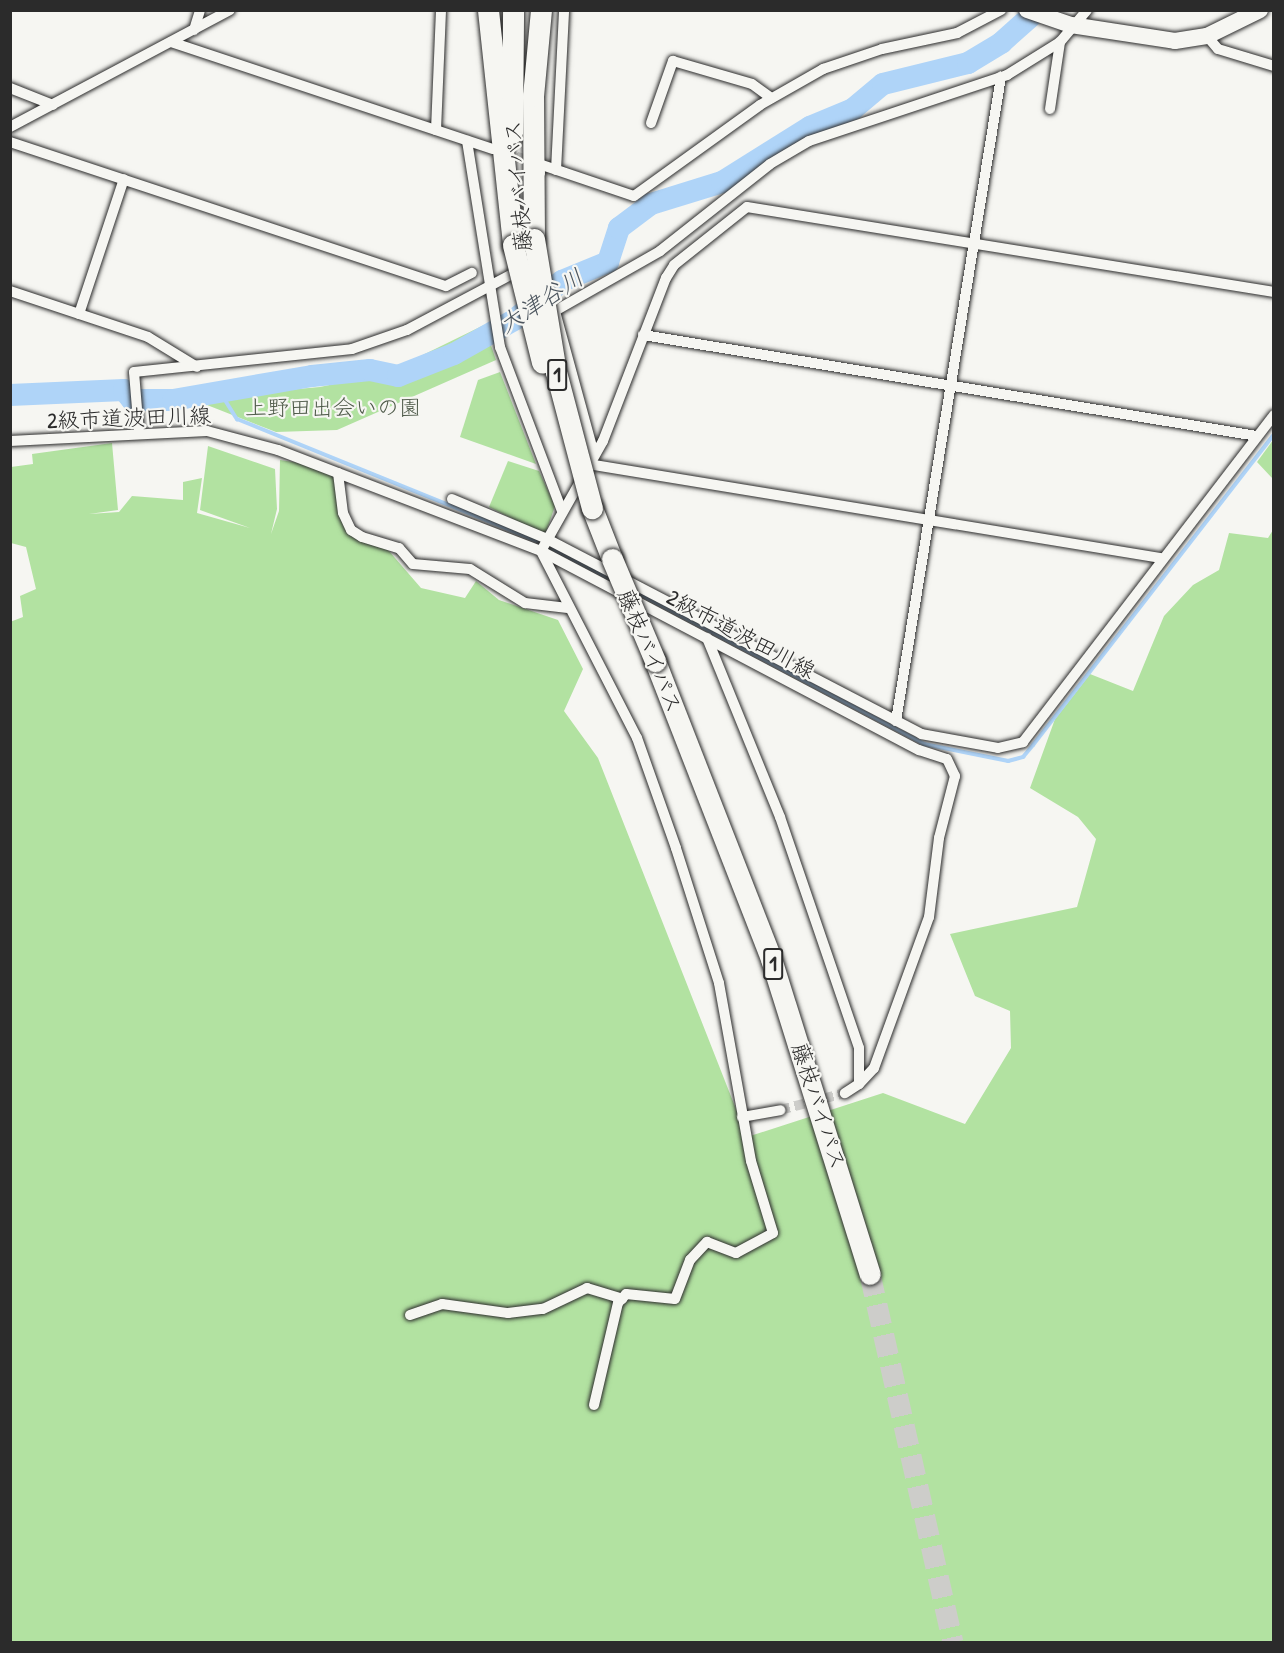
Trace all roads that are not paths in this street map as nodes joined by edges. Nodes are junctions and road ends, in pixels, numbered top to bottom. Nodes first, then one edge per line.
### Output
1 (200, 10) edge
2 (230, 10) edge
3 (441, 10) edge
4 (488, 10) edge
5 (513, 10) edge
6 (541, 10) edge
7 (564, 10) edge
8 (1001, 10) edge
9 (1027, 10) edge
10 (1087, 10) edge
11 (1260, 10) edge
12 (1073, 25) junction
13 (194, 30) junction
14 (1207, 36) junction
15 (171, 42) junction
16 (1060, 42) junction
17 (1274, 66) edge
18 (1001, 77) junction
19 (10, 88) edge
20 (771, 98) junction
21 (53, 105) junction
22 (1050, 109) dead end
23 (651, 123) dead end
24 (10, 127) edge
25 (436, 130) junction
26 (467, 141) junction
27 (10, 142) edge
28 (494, 150) tunnel mouth
29 (556, 170) junction
30 (124, 179) junction
31 (523, 243) junction
32 (975, 244) junction
33 (472, 273) dead end
34 (487, 289) junction
35 (10, 291) edge
36 (1274, 292) edge
37 (79, 314) junction
38 (643, 335) junction
39 (197, 366) junction
40 (951, 385) junction
41 (1274, 415) edge
42 (139, 433) junction
43 (1257, 436) junction
44 (10, 441) edge
45 (591, 459) junction
46 (338, 473) junction
47 (452, 499) dead end
48 (592, 508) junction
49 (562, 511) junction
50 (929, 520) junction
51 (547, 539) junction
52 (541, 551) junction
53 (1161, 558) junction
54 (568, 608) junction
55 (707, 638) junction
56 (896, 721) junction
57 (952, 742) junction
58 (947, 759) junction
59 (859, 1084) junction
60 (845, 1093) tunnel mouth
61 (780, 1110) tunnel mouth
62 (742, 1117) junction
63 (870, 1274) tunnel mouth
64 (622, 1299) junction
65 (410, 1315) dead end
66 (594, 1405) dead end

1 - 13 street
2 - 13 street
3 - 25 street
4 - 31 highway, 1
5 - 31 highway, 藤枝バイパス / 1
6 - 31 highway, 1
7 - 29 street
8 - 20 street
9 - 12 main road
10 - 12 street
11 - 14 main road
12 - 14 main road
12 - 16 street
13 - 15 street
14 - 17 street
15 - 21 street
15 - 25 street
16 - 18 street
16 - 22 street
18 - 32 street
18 - 45 street
19 - 21 street
20 - 23 street
20 - 29 street
21 - 24 street
25 - 26 street
26 - 28 street
26 - 34 street
27 - 30 street
29 - 34 street
30 - 33 street
30 - 37 street
31 - 48 highway, 1, bridge
31 - 48 highway, 藤枝バイパス / 1, bridge
32 - 36 street
32 - 38 street
32 - 40 street
34 - 39 street
34 - 49 street
35 - 37 street
37 - 39 street
38 - 40 street
38 - 45 street
39 - 42 street
40 - 43 street
40 - 50 street
41 - 43 street
42 - 44 street, 2級市道波田川線
42 - 46 street, 2級市道波田川線
43 - 53 street
45 - 49 street
45 - 50 street
46 - 52 street, 2級市道波田川線
46 - 54 street
47 - 51 street
48 - 63 highway, 藤枝バイパス / 1, bridge
49 - 51 street
50 - 53 street
50 - 56 street
51 - 52 street
51 - 56 street
52 - 54 street
52 - 55 street, 2級市道波田川線
53 - 57 street
54 - 62 street
55 - 58 street, 2級市道波田川線
55 - 59 street
56 - 57 street
57 - 58 street
58 - 59 street
59 - 60 street
61 - 62 street
62 - 64 street
64 - 65 street
64 - 66 street

